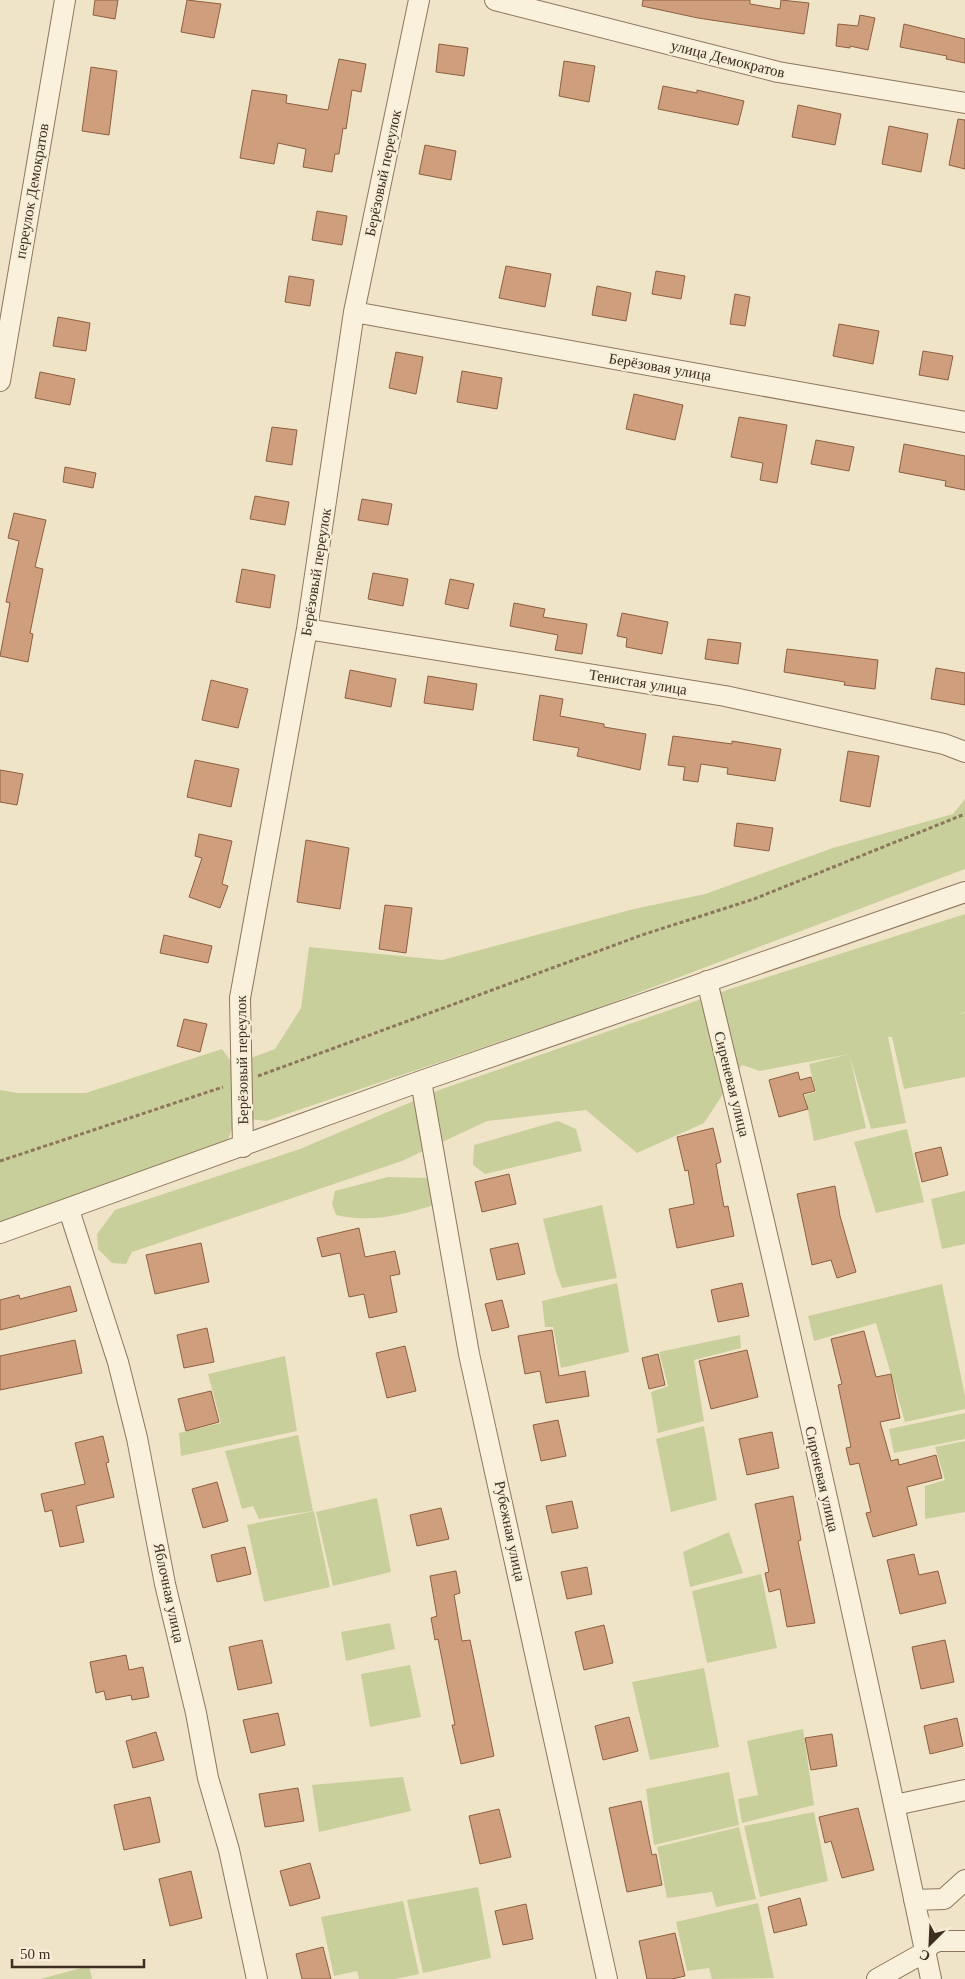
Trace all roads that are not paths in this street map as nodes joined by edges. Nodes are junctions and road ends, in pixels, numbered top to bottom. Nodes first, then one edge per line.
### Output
1 (65, 0) edge
2 (419, 0) edge
3 (495, 0) edge
4 (965, 103) edge
5 (354, 312) junction
6 (0, 381) edge
7 (965, 422) edge
8 (307, 629) junction
9 (965, 752) edge
10 (965, 892) edge
11 (707, 981) junction
12 (421, 1081) junction
13 (243, 1147) junction
14 (70, 1210) junction
15 (0, 1233) edge
16 (965, 1790) edge
17 (894, 1805) junction
18 (965, 1880) edge
19 (914, 1900) junction
20 (965, 1941) edge
21 (925, 1952) junction
22 (257, 1979) edge
23 (608, 1979) edge
24 (877, 1979) edge
25 (931, 1979) edge

1 - 6 street, переулок Демократов
2 - 5 street, Берёзовый переулок
3 - 4 street, улица Демократов
5 - 7 street, Берёзовая улица
5 - 8 street, Берёзовый переулок
8 - 9 street, Тенистая улица
8 - 13 street, Берёзовый переулок
10 - 11 street
11 - 12 street
11 - 17 street, Сиреневая улица
12 - 13 street
12 - 23 street, Рубежная улица
13 - 14 street
14 - 15 street
14 - 22 street, Яблочная улица
16 - 17 street
17 - 19 street, Сиреневая улица
18 - 19 street
19 - 21 street, Сиреневая улица
20 - 21 street
21 - 24 street
21 - 25 street, Сиреневая улица

